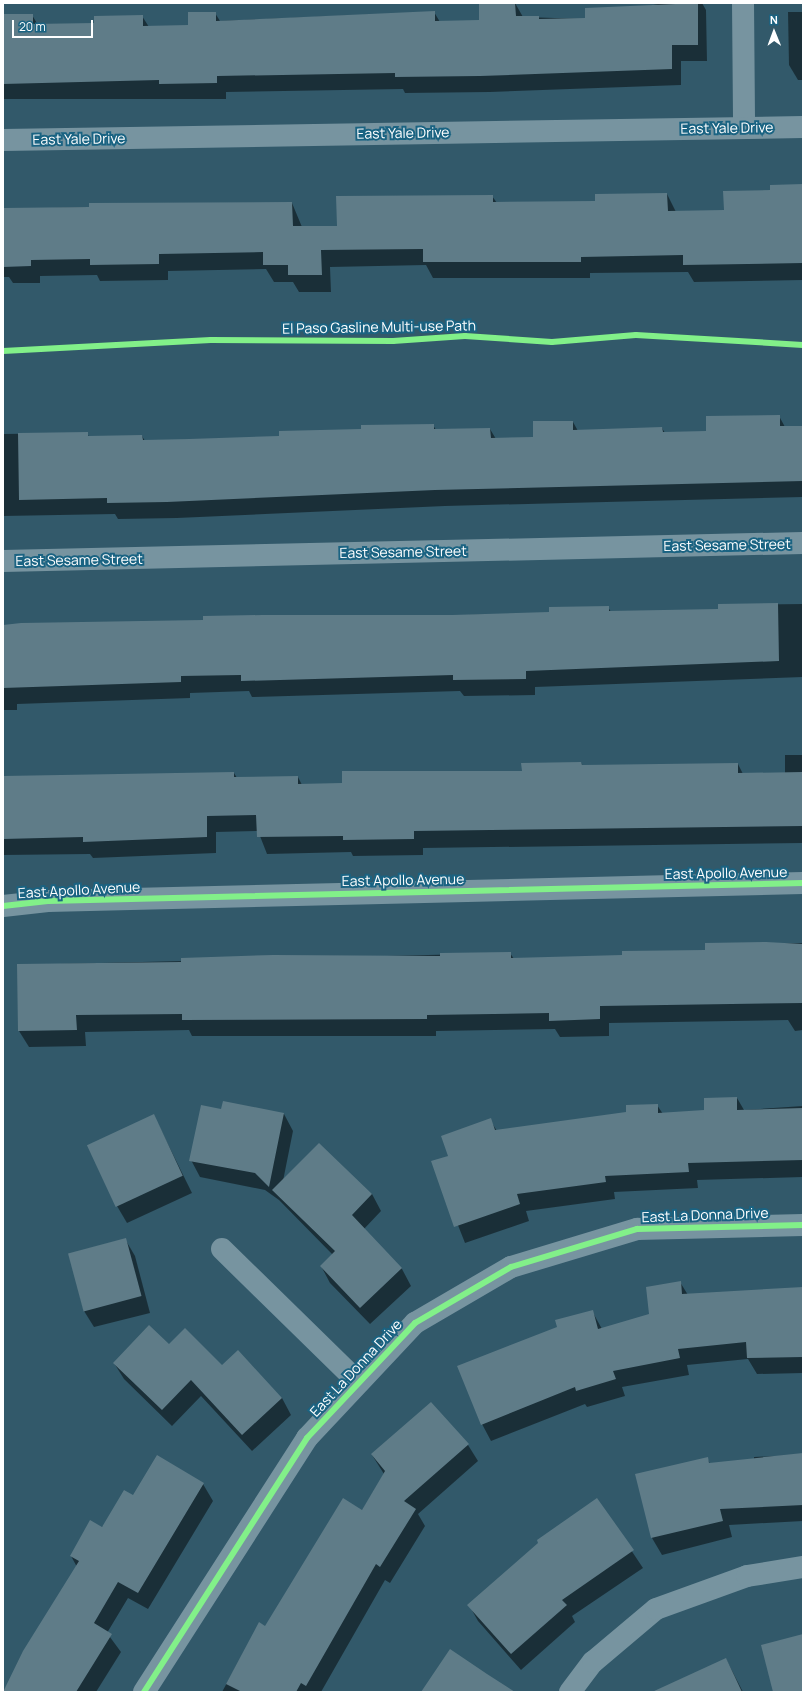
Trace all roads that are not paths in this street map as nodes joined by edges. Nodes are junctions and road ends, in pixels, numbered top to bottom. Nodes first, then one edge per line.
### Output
1 (743, 3) edge
2 (744, 127) junction
3 (803, 127) edge
4 (3, 140) edge
5 (803, 544) edge
6 (3, 562) edge
7 (803, 883) edge
8 (3, 906) edge
9 (803, 1225) edge
10 (222, 1249) dead end
11 (358, 1382) junction
12 (803, 1567) edge
13 (144, 1692) edge
14 (570, 1692) edge

1 - 2 street
2 - 3 street, East Yale Drive
2 - 4 street, East Yale Drive
5 - 6 street, East Sesame Street
7 - 8 street, East Apollo Avenue
9 - 11 street, East La Donna Drive
10 - 11 street, East La Donna Drive
11 - 13 street, East La Donna Drive
12 - 14 street

